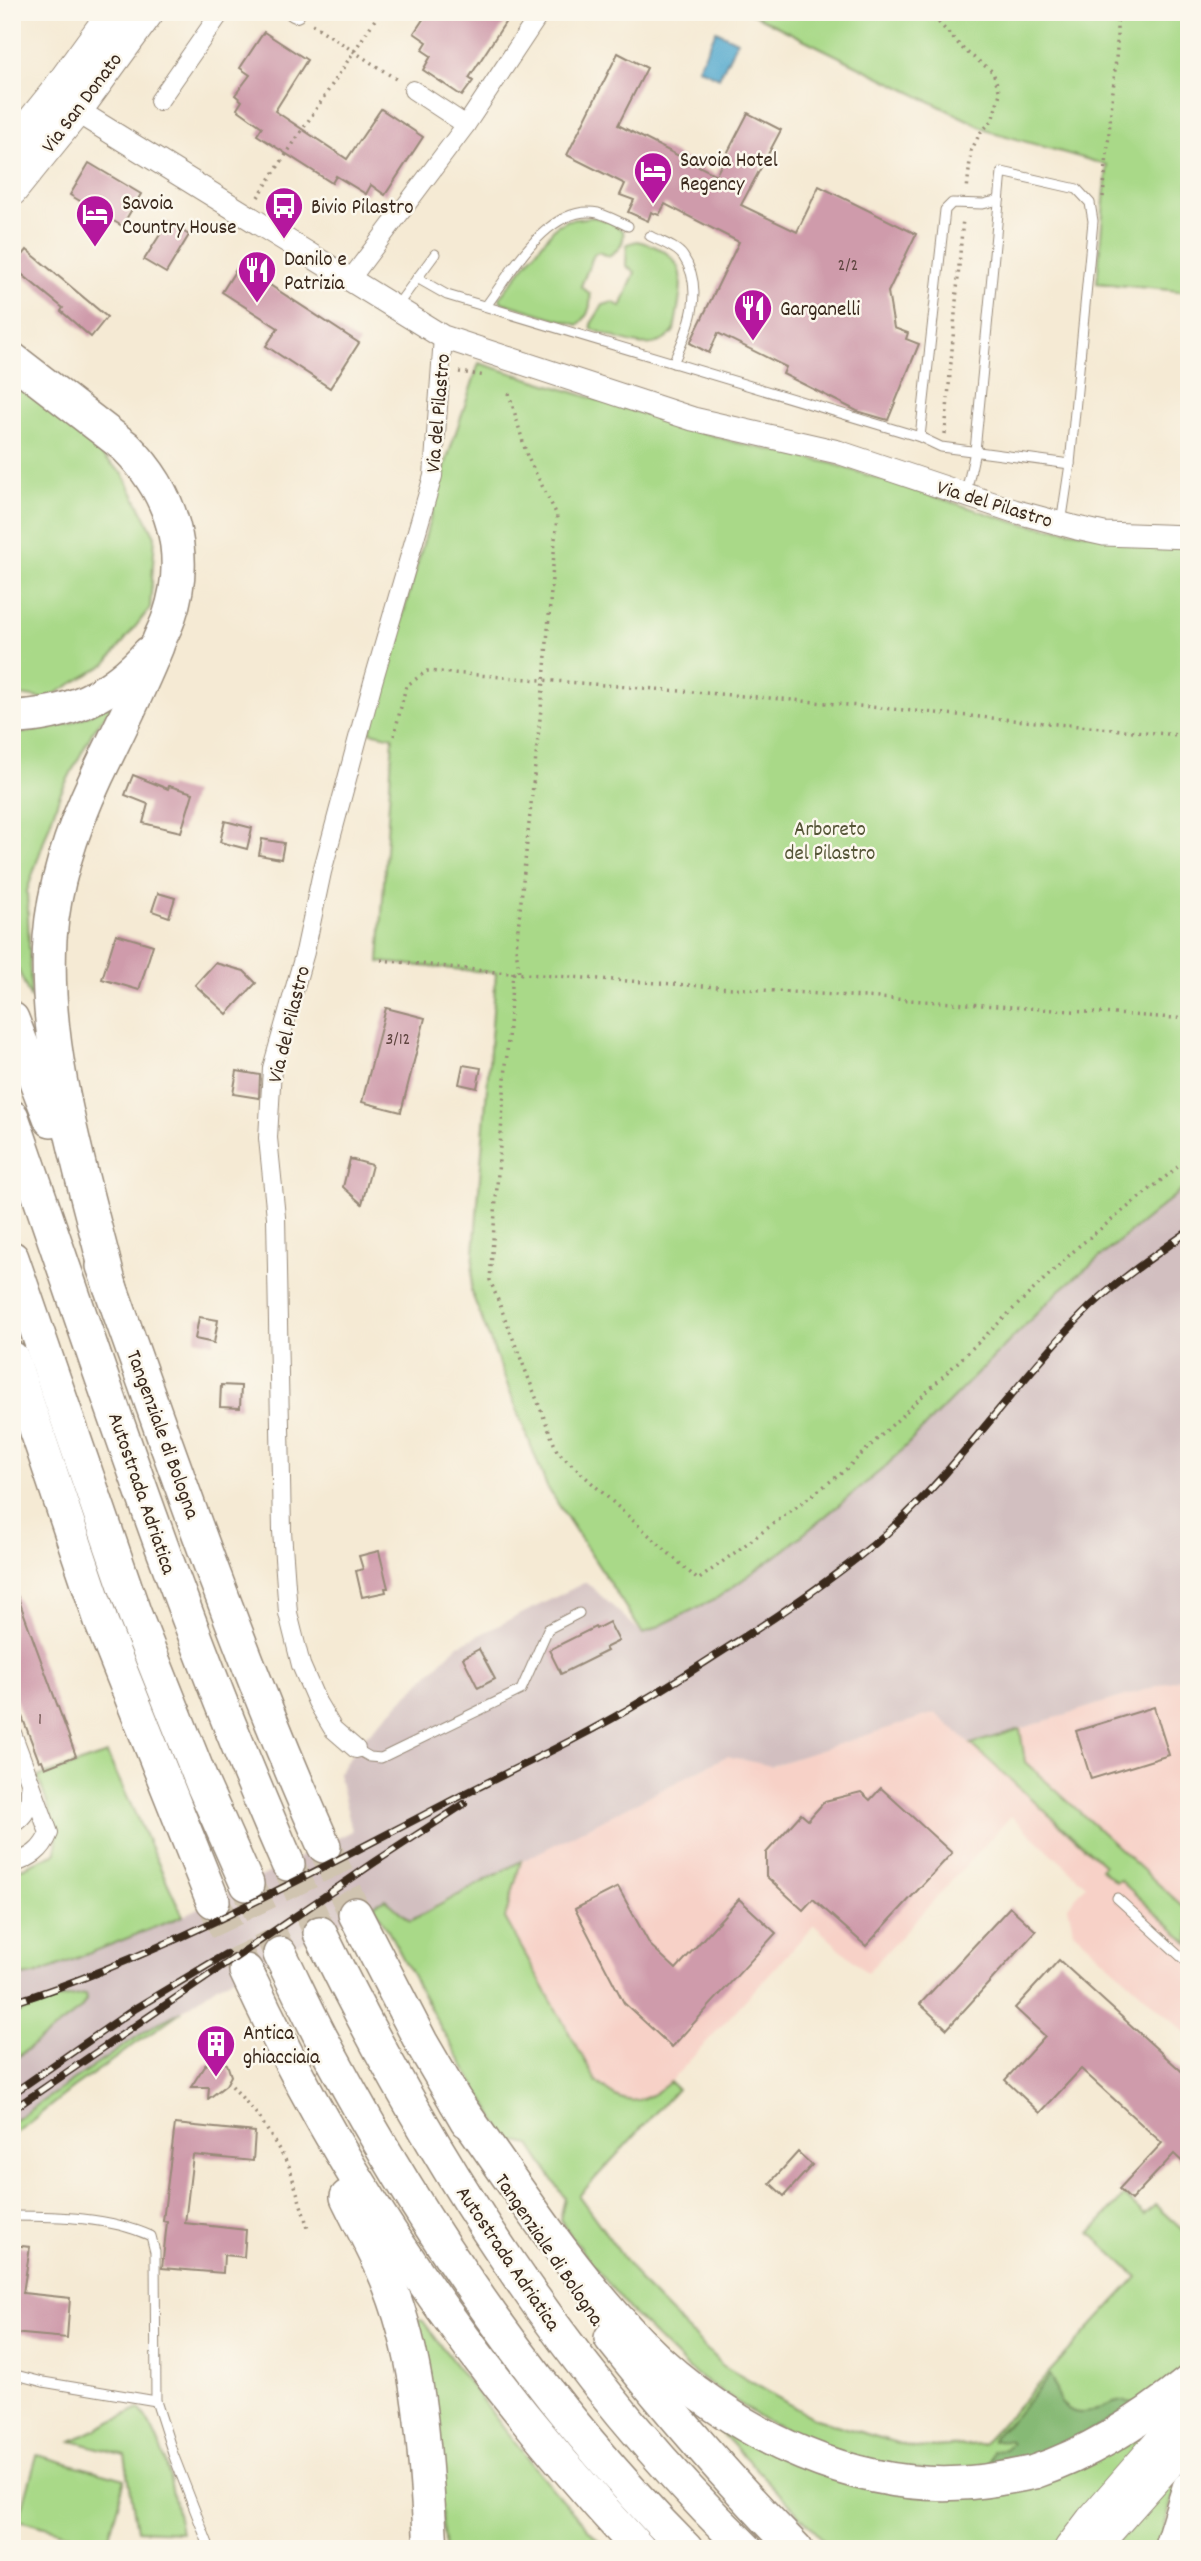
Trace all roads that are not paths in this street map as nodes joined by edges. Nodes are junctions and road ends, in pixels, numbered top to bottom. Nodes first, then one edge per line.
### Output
1 (113, 12) edge
2 (149, 12) edge
3 (221, 12) edge
4 (541, 12) edge
5 (413, 90) dead end
6 (159, 101) dead end
7 (65, 103) junction
8 (466, 125) junction
9 (12, 146) edge
10 (12, 191) edge
11 (999, 201) junction
12 (628, 226) dead end
13 (650, 236) dead end
14 (435, 254) dead end
15 (417, 278) junction
16 (349, 281) junction
17 (486, 306) junction
18 (394, 309) junction
19 (443, 337) junction
20 (12, 359) edge
21 (673, 363) junction
22 (920, 437) junction
23 (975, 451) junction
24 (1070, 464) junction
25 (965, 495) junction
26 (1061, 524) junction
27 (1189, 537) edge
28 (158, 643) junction
29 (12, 718) edge
30 (12, 1019) edge
31 (12, 1117) edge
32 (12, 1258) edge
33 (110, 1286) junction
34 (12, 1357) edge
35 (579, 1613) dead end
36 (12, 1733) edge
37 (356, 1749) joint
38 (30, 1782) junction
39 (12, 1824) edge
40 (324, 1846) tunnel mouth
41 (12, 1864) edge
42 (288, 1864) tunnel mouth
43 (247, 1884) tunnel mouth
44 (1117, 1898) dead end
45 (213, 1901) tunnel mouth
46 (355, 1914) tunnel mouth
47 (320, 1933) tunnel mouth
48 (280, 1954) tunnel mouth
49 (1189, 1964) edge
50 (456, 2102) junction
51 (12, 2216) edge
52 (12, 2374) edge
53 (1189, 2382) edge
54 (156, 2401) junction
55 (1189, 2408) edge
56 (1189, 2441) edge
57 (1189, 2488) edge
58 (210, 2549) edge
59 (431, 2549) edge
60 (639, 2549) edge
61 (686, 2549) edge
62 (746, 2549) edge
63 (796, 2549) edge
64 (1069, 2549) edge
65 (1093, 2549) edge
66 (1170, 2549) edge

1 - 7 main road, Via San Donato
2 - 7 main road, Via San Donato
3 - 6 street
4 - 8 street
5 - 8 street
7 - 9 main road, Via San Donato
7 - 10 main road, Via San Donato
7 - 16 street, Via del Pilastro
8 - 16 street
11 - 22 lane
11 - 23 lane
11 - 24 lane
12 - 17 lane
13 - 21 lane
14 - 15 lane
15 - 17 lane
15 - 18 lane
16 - 18 street, Via del Pilastro
17 - 21 lane
18 - 19 street, Via del Pilastro
19 - 25 street, Via del Pilastro
19 - 37 street, Via del Pilastro
20 - 28 highway
21 - 22 lane
22 - 23 lane
23 - 24 lane
23 - 25 lane
24 - 26 lane
25 - 26 street, Via del Pilastro
26 - 27 street, Via del Pilastro
28 - 29 highway
28 - 33 highway
30 - 33 highway, Tangenziale di Bologna
31 - 42 highway, Autostrada Adriatica
32 - 43 highway
33 - 40 highway, Tangenziale di Bologna
34 - 45 highway
35 - 37 lane
36 - 38 street
38 - 39 street
38 - 41 street
44 - 49 lane
46 - 50 highway, Tangenziale di Bologna
47 - 62 highway, Autostrada Adriatica
48 - 61 highway, Autostrada Adriatica
50 - 53 highway
50 - 63 highway, Tangenziale di Bologna
51 - 54 lane
52 - 54 lane
54 - 58 lane
55 - 64 main road
56 - 65 main road
57 - 66 highway
59 - 60 highway

